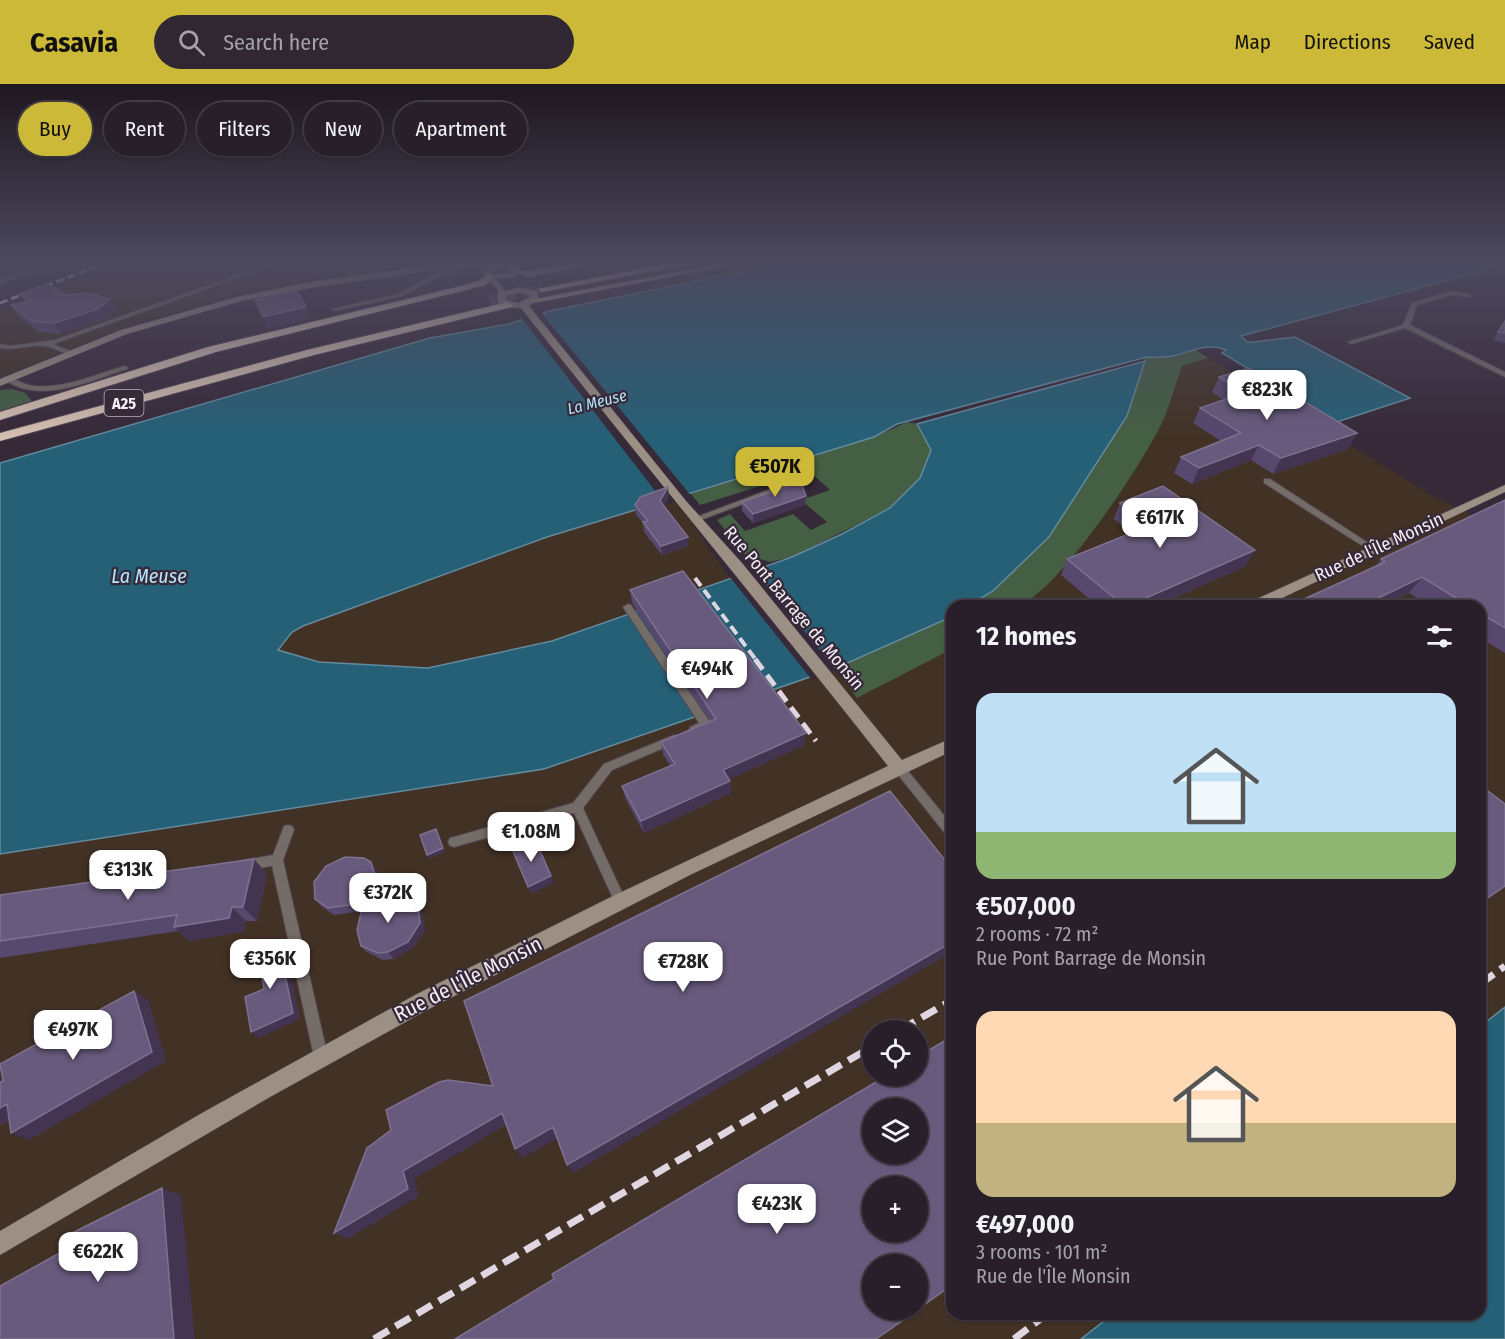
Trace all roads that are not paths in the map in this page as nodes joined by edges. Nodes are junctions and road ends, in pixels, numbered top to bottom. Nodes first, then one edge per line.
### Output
1 (116, 322) edge
2 (159, 322) edge
3 (325, 322) edge
4 (369, 322) edge
5 (389, 322) edge
6 (425, 322) edge
7 (537, 322) edge
8 (1408, 322) edge
9 (1406, 326) junction
10 (1351, 342) dead end
11 (45, 344) junction
12 (0, 346) edge
13 (70, 353) junction
14 (125, 368) dead end
15 (1505, 375) edge
16 (4, 381) edge
17 (0, 416) edge
18 (0, 422) edge
19 (0, 432) edge
20 (0, 437) edge
21 (808, 478) dead end
22 (1267, 481) dead end
23 (1505, 488) edge
24 (695, 519) junction
25 (1374, 550) junction
26 (1266, 600) edge
27 (628, 607) dead end
28 (946, 747) edge
29 (899, 768) junction
30 (577, 807) junction
31 (946, 826) edge
32 (288, 830) dead end
33 (454, 842) dead end
34 (277, 860) junction
35 (231, 868) edge
36 (620, 901) junction
37 (321, 1057) junction
38 (0, 1244) edge

1 - 11 lane
2 - 13 street
3 - 17 highway
4 - 18 highway, A25
5 - 19 highway, A25
6 - 20 highway, A25
7 - 24 street, Rue Pont Barrage de Monsin
8 - 9 lane
9 - 10 lane
9 - 15 lane
11 - 12 lane
11 - 13 lane
13 - 16 street
14 - 16 lane
21 - 24 lane
22 - 25 lane
23 - 25 street, Rue de l'Île Monsin
24 - 29 street, Rue Pont Barrage de Monsin
25 - 26 street, Rue de l'Île Monsin
27 - 30 lane
28 - 29 street, Rue de l'Île Monsin
29 - 31 lane
29 - 36 street, Rue de l'Île Monsin
30 - 33 lane
30 - 36 lane
32 - 34 lane
34 - 35 lane
34 - 37 lane
36 - 37 street, Rue de l'Île Monsin
37 - 38 street, Rue de l'Île Monsin

